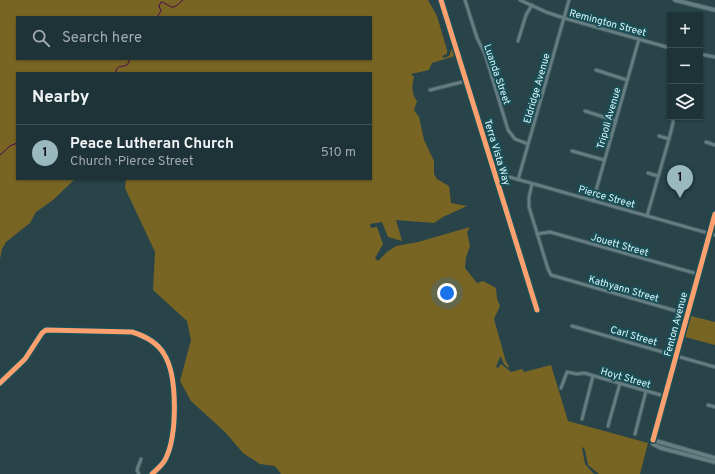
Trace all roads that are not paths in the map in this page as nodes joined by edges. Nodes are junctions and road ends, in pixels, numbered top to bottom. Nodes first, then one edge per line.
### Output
1 (441, 0) edge
2 (465, 0) edge
3 (520, 0) edge
4 (569, 0) edge
5 (675, 0) edge
6 (532, 4) junction
7 (715, 10) edge
8 (564, 18) junction
9 (639, 39) junction
10 (518, 41) dead end
11 (667, 47) edge
12 (703, 55) edge
13 (715, 58) edge
14 (596, 70) dead end
15 (627, 80) junction
16 (466, 81) junction
17 (430, 90) dead end
18 (585, 111) dead end
19 (673, 120) edge
20 (616, 121) junction
21 (659, 136) dead end
22 (669, 139) junction
23 (706, 142) dead end
24 (528, 144) junction
25 (715, 145) edge
26 (572, 151) dead end
27 (604, 160) junction
28 (495, 173) junction
29 (648, 173) dead end
30 (658, 176) junction
31 (518, 180) junction
32 (532, 184) junction
33 (593, 201) junction
34 (715, 214) edge
35 (647, 216) junction
36 (537, 234) junction
37 (709, 234) junction
38 (715, 235) edge
39 (698, 274) junction
40 (537, 310) dead end
41 (687, 314) junction
42 (572, 326) dead end
43 (675, 355) junction
44 (715, 367) edge
45 (593, 376) junction
46 (0, 383) edge
47 (620, 383) junction
48 (561, 388) dead end
49 (646, 391) junction
50 (664, 396) junction
51 (708, 405) dead end
52 (715, 407) edge
53 (582, 419) dead end
54 (608, 426) dead end
55 (635, 434) dead end
56 (653, 440) junction
57 (695, 452) junction
58 (694, 457) junction
59 (141, 458) dead end
60 (715, 458) edge
61 (715, 462) edge
62 (139, 474) edge
63 (152, 474) edge

1 - 16 street, Terra Vista Way
2 - 24 street, Luanda Street
3 - 6 street, Remington Street
4 - 8 street, Eldridge Avenue
5 - 7 street
6 - 8 street, Remington Street
6 - 10 street
8 - 9 street, Remington Street
8 - 24 street, Eldridge Avenue
9 - 11 street, Remington Street
9 - 15 street, Tripoli Avenue
12 - 13 street
14 - 15 street
15 - 20 street, Tripoli Avenue
16 - 17 street
16 - 28 street, Terra Vista Way
18 - 20 street
19 - 22 street
20 - 27 street, Tripoli Avenue
21 - 22 street
22 - 30 street
23 - 25 street
24 - 31 street, Eldridge Avenue
26 - 27 street
27 - 33 street, Tripoli Avenue
28 - 31 street, Pierce Street
28 - 40 street, Terra Vista Way
29 - 30 street
30 - 35 street
31 - 32 street, Pierce Street
32 - 33 street, Pierce Street
32 - 36 street
33 - 35 street, Pierce Street
34 - 37 street, Fenton Avenue
35 - 37 street, Pierce Street
36 - 39 street, Jouett Street
36 - 41 street, Kathyann Street
37 - 38 street, Pierce Street
37 - 39 street, Fenton Avenue
39 - 41 street, Fenton Avenue
41 - 43 street, Fenton Avenue
42 - 43 street, Carl Street
43 - 44 street, Carl Street
43 - 50 street, Fenton Avenue
45 - 47 street, Hoyt Street
45 - 48 street, Hoyt Street
45 - 53 street
46 - 63 street
47 - 49 street, Hoyt Street
47 - 54 street
49 - 50 street, Hoyt Street
49 - 55 street
50 - 56 street, Fenton Avenue
51 - 52 street
56 - 57 street
56 - 58 street
57 - 58 street
57 - 60 street
58 - 61 street
59 - 62 street

